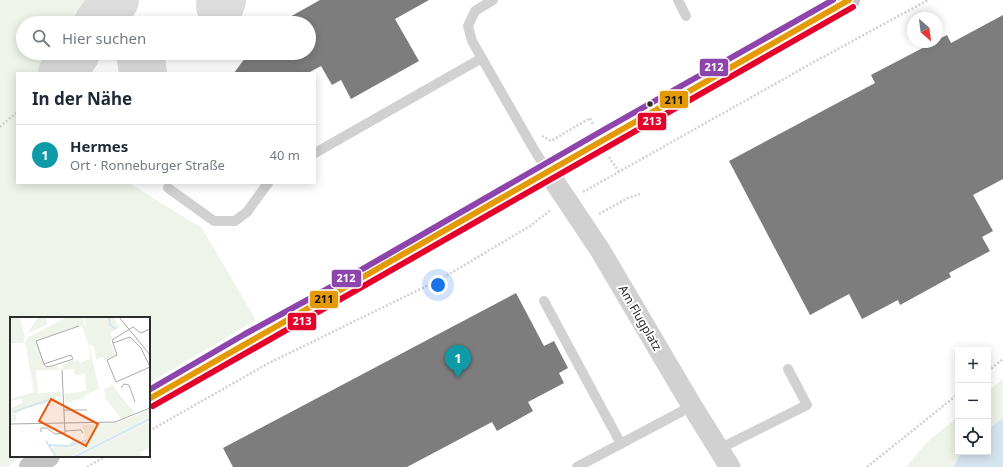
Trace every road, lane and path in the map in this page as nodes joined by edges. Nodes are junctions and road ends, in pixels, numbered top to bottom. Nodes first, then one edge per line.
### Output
1 (493, 0) edge
2 (678, 0) edge
3 (849, 0) edge
4 (928, 0) edge
5 (686, 16) dead end
6 (482, 58) junction
7 (16, 113) edge
8 (0, 127) edge
9 (316, 152) edge
10 (548, 172) junction
11 (267, 184) edge
12 (168, 188) dead end
13 (640, 194) dead end
14 (568, 201) junction
15 (583, 223) junction
16 (544, 301) dead end
17 (1003, 359) edge
18 (788, 369) dead end
19 (991, 369) edge
20 (955, 396) edge
21 (150, 397) edge
22 (692, 406) junction
23 (150, 430) edge
24 (621, 444) junction
25 (719, 449) junction
26 (47, 457) edge
27 (104, 457) edge
28 (30, 467) edge
29 (87, 467) edge
30 (577, 467) edge
31 (730, 467) edge
32 (867, 467) edge

1 - 6 lane
2 - 5 lane
3 - 10 main road
4 - 14 path
6 - 9 lane
6 - 10 lane
7 - 8 path
10 - 14 street, Am Flugplatz
10 - 21 main road
11 - 12 lane
13 - 15 path
14 - 15 street, Am Flugplatz
14 - 23 path
15 - 22 street, Am Flugplatz
16 - 24 lane
17 - 19 path
18 - 25 lane
20 - 32 path
22 - 24 lane
22 - 25 street, Am Flugplatz
24 - 30 lane
25 - 31 street, Am Flugplatz
26 - 28 main road
27 - 29 path

